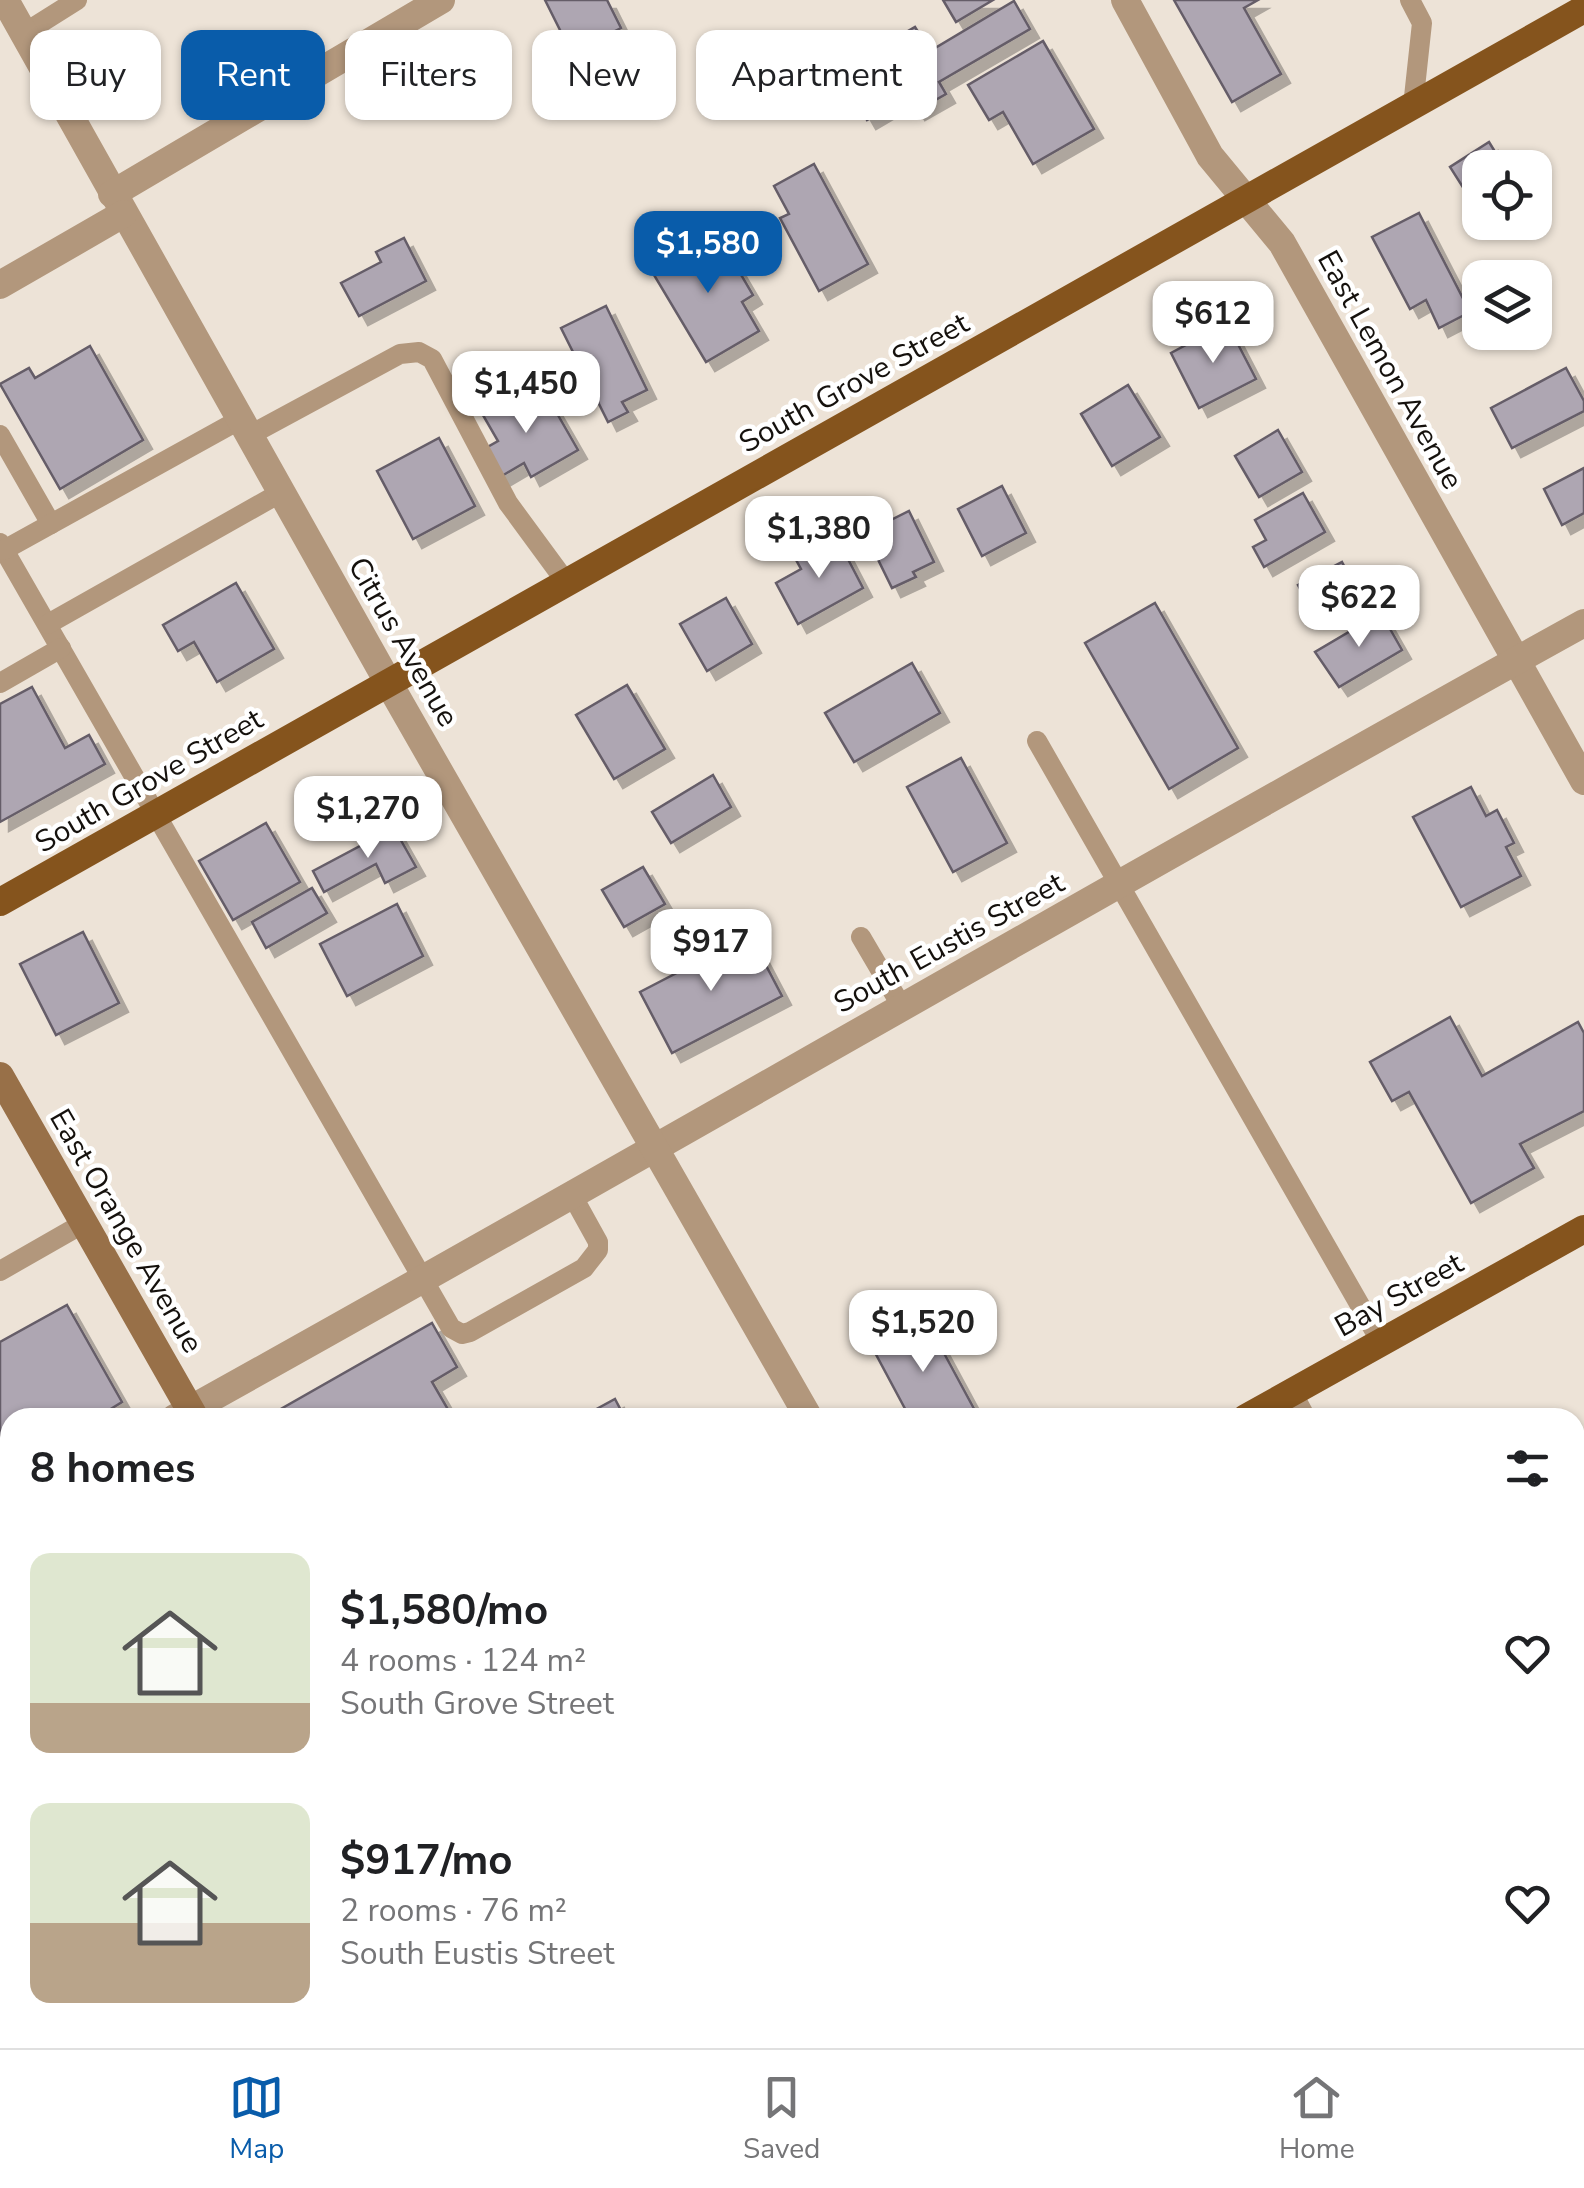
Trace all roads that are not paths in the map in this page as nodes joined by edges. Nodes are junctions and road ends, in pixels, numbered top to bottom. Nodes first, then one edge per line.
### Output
1 (5, 0) edge
2 (77, 0) edge
3 (441, 0) edge
4 (1125, 0) edge
5 (1410, 0) edge
6 (1574, 8) edge
7 (24, 34) junction
8 (1413, 106) junction
9 (1248, 199) junction
10 (117, 204) junction
11 (0, 285) edge
12 (243, 428) junction
13 (0, 435) edge
14 (280, 493) junction
15 (51, 524) junction
16 (5, 559) edge
17 (566, 582) junction
18 (1584, 623) edge
19 (48, 624) junction
20 (61, 648) junction
21 (1515, 661) junction
22 (388, 682) junction
23 (0, 683) edge
24 (1037, 740) dead end
25 (1584, 782) edge
26 (156, 814) junction
27 (1119, 884) junction
28 (0, 902) edge
29 (861, 936) dead end
30 (902, 1007) junction
31 (0, 1076) edge
32 (654, 1146) junction
33 (572, 1195) junction
34 (84, 1223) junction
35 (1584, 1229) edge
36 (0, 1272) edge
37 (424, 1280) junction
38 (1381, 1342) junction
39 (1292, 1392) junction
40 (183, 1408) edge
41 (199, 1408) edge
42 (803, 1408) edge
43 (1264, 1408) edge
44 (1301, 1408) edge

1 - 7 street, Citrus Avenue
2 - 7 lane
3 - 10 street
4 - 9 street, East Lemon Avenue
5 - 8 lane
6 - 8 main road, South Grove Street
7 - 10 street, Citrus Avenue
8 - 9 main road, South Grove Street
9 - 17 main road, South Grove Street
9 - 21 street, East Lemon Avenue
10 - 11 street
10 - 12 street, Citrus Avenue
12 - 14 street, Citrus Avenue
12 - 15 lane
12 - 17 lane
13 - 15 lane
14 - 19 lane
14 - 22 street, Citrus Avenue
15 - 16 lane
16 - 19 lane
17 - 22 main road, South Grove Street
18 - 21 street, South Eustis Street
19 - 20 lane
20 - 23 lane
20 - 26 lane
21 - 25 street, East Lemon Avenue
21 - 27 street, South Eustis Street
22 - 26 main road, South Grove Street
22 - 32 street, Citrus Avenue
24 - 27 lane
26 - 28 main road, South Grove Street
26 - 37 lane
27 - 30 street, South Eustis Street
27 - 38 lane
29 - 30 lane
30 - 32 street, South Eustis Street
31 - 34 main road, East Orange Avenue
32 - 33 street, South Eustis Street
32 - 42 street, Citrus Avenue
33 - 37 street, South Eustis Street
33 - 37 lane
34 - 36 lane
34 - 40 main road, East Orange Avenue
35 - 38 main road, Bay Street
37 - 41 street, South Eustis Street
38 - 39 main road, Bay Street
39 - 43 main road, Bay Street
39 - 44 lane

